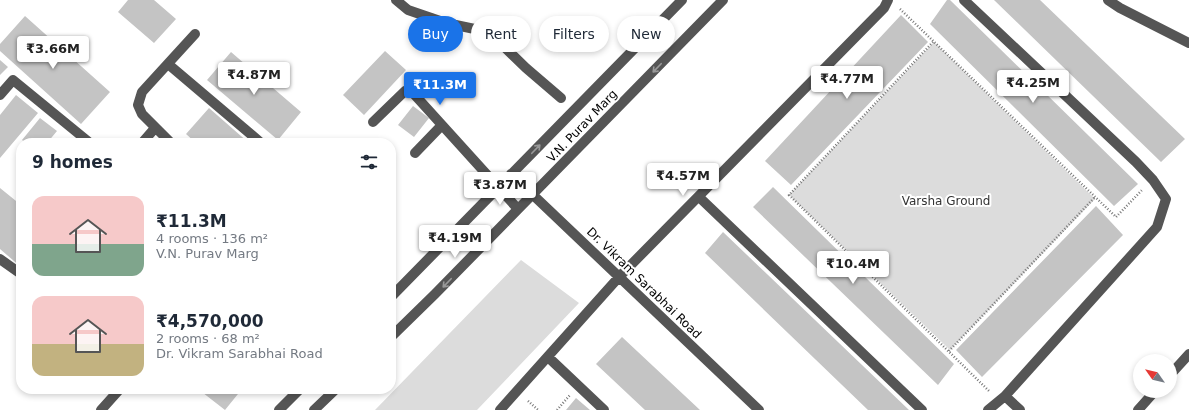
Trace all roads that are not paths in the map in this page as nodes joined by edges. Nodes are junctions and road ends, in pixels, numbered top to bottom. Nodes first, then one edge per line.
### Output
1 (396, 0) edge
2 (682, 0) edge
3 (723, 0) edge
4 (964, 0) edge
5 (1108, 0) edge
6 (892, 3) edge
7 (195, 34) dead end
8 (1189, 43) edge
9 (168, 64) junction
10 (0, 95) edge
11 (562, 98) dead end
12 (373, 122) dead end
13 (442, 125) junction
14 (155, 128) junction
15 (84, 138) edge
16 (146, 138) edge
17 (166, 138) edge
18 (255, 138) edge
19 (414, 152) dead end
20 (511, 174) junction
21 (498, 187) junction
22 (533, 195) junction
23 (699, 197) junction
24 (518, 209) junction
25 (0, 259) edge
26 (16, 270) edge
27 (620, 277) junction
28 (396, 292) edge
29 (396, 332) edge
30 (1189, 354) edge
31 (548, 357) junction
32 (1177, 367) edge
33 (115, 394) edge
34 (295, 394) edge
35 (331, 394) edge
36 (1002, 398) junction
37 (1149, 398) edge
38 (101, 410) edge
39 (279, 410) edge
40 (314, 410) edge
41 (500, 410) edge
42 (604, 410) edge
43 (759, 410) edge
44 (922, 410) edge
45 (988, 410) edge
46 (1020, 410) edge
47 (1138, 410) edge

1 - 11 street
20 -> 2 street, V.N. Purav Marg
3 -> 22 street, V.N. Purav Marg
4 - 36 street
5 - 8 street
6 - 23 street
7 - 9 street
9 - 14 street
9 - 18 street
10 - 15 street
12 - 13 street
13 - 19 street
13 - 21 street
14 - 16 street
14 - 17 street
20 - 21 street, V.N. Purav Marg
20 - 22 street, Dr. Vikram Sarabhai Road
21 - 24 street
21 - 28 street, V.N. Purav Marg
22 - 24 street, V.N. Purav Marg
22 - 27 street, Dr. Vikram Sarabhai Road
23 - 27 street
23 - 44 street
24 -> 29 street, V.N. Purav Marg
25 - 26 street
27 - 31 street
27 - 43 street, Dr. Vikram Sarabhai Road
30 - 32 street
31 - 41 street
31 - 42 street
33 - 38 street
34 - 39 street
35 - 40 street
36 - 45 street
36 - 46 street
37 - 47 street

